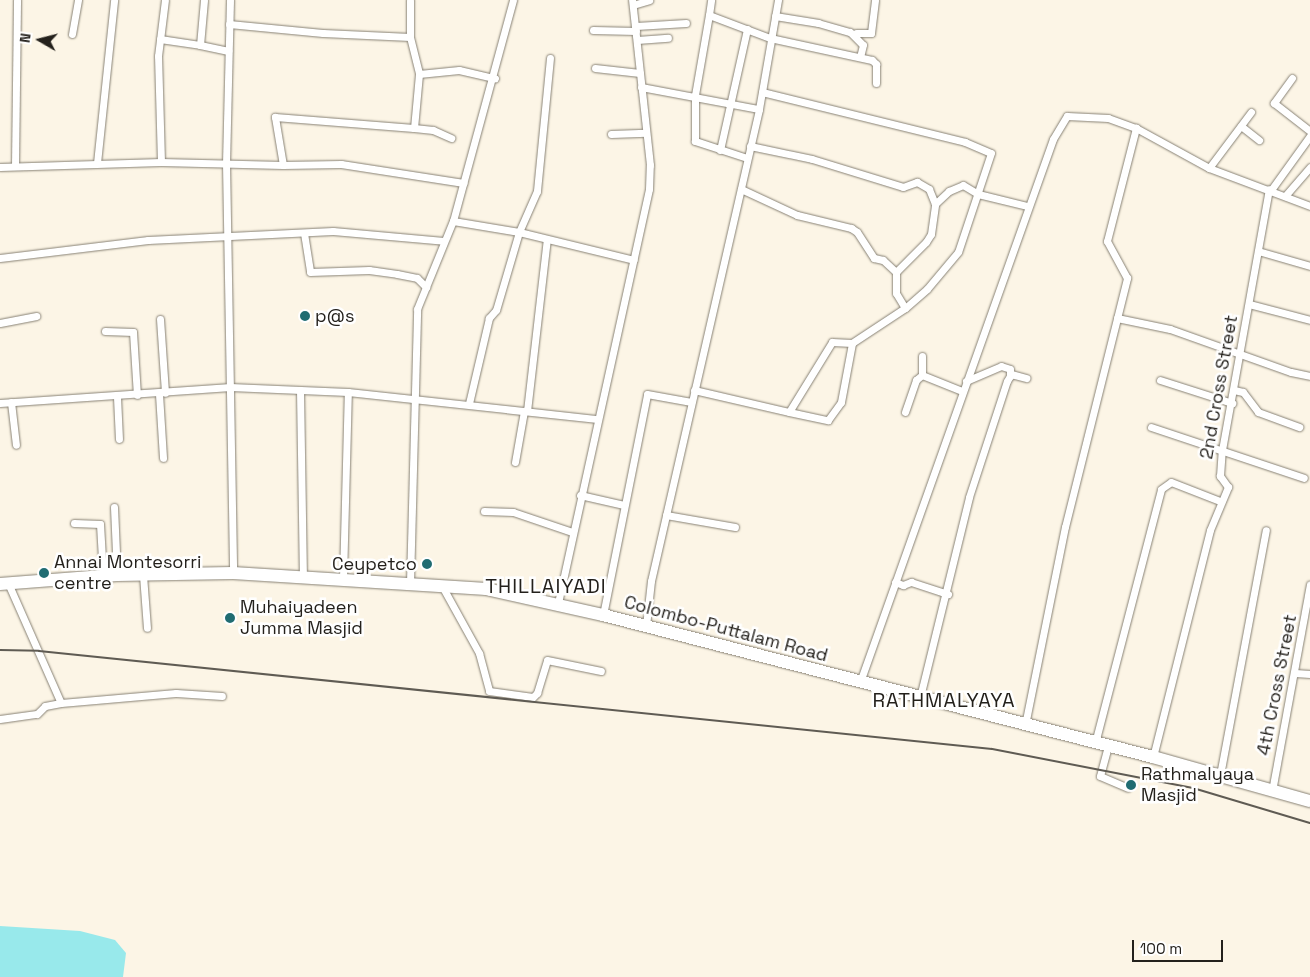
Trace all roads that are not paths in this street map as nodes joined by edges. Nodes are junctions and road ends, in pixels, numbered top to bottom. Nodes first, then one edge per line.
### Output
1 (17, 0) edge
2 (78, 0) edge
3 (114, 0) edge
4 (165, 0) edge
5 (204, 0) edge
6 (230, 0) edge
7 (410, 0) edge
8 (514, 0) edge
9 (649, 0) edge
10 (711, 0) edge
11 (778, 0) edge
12 (875, 0) edge
13 (633, 3) edge
14 (709, 14) junction
15 (775, 16) junction
16 (686, 23) dead end
17 (229, 24) junction
18 (747, 28) junction
19 (636, 29) junction
20 (593, 30) dead end
21 (850, 32) junction
22 (72, 34) dead end
23 (410, 37) junction
24 (668, 38) dead end
25 (770, 38) junction
26 (160, 39) junction
27 (637, 40) junction
28 (200, 45) junction
29 (228, 51) junction
30 (860, 57) junction
31 (550, 58) dead end
32 (595, 68) dead end
33 (640, 73) junction
34 (420, 74) junction
35 (495, 78) junction
36 (1292, 78) dead end
37 (876, 83) dead end
38 (641, 88) junction
39 (762, 92) junction
40 (695, 95) junction
41 (729, 103) junction
42 (759, 109) junction
43 (1252, 112) dead end
44 (1241, 126) junction
45 (414, 128) junction
46 (1136, 128) junction
47 (1310, 131) edge
48 (611, 134) dead end
49 (646, 134) junction
50 (1310, 136) edge
51 (451, 138) dead end
52 (1259, 140) dead end
53 (750, 146) junction
54 (720, 150) junction
55 (747, 158) junction
56 (161, 162) junction
57 (226, 163) junction
58 (97, 164) junction
59 (283, 164) junction
60 (15, 166) junction
61 (0, 167) edge
62 (1310, 167) edge
63 (1209, 168) junction
64 (464, 183) junction
65 (740, 189) junction
66 (1270, 190) junction
67 (978, 194) junction
68 (1285, 196) junction
69 (935, 204) junction
70 (1027, 206) junction
71 (1310, 206) edge
72 (453, 221) junction
73 (519, 232) junction
74 (304, 233) junction
75 (228, 237) junction
76 (547, 239) junction
77 (444, 241) junction
78 (1258, 251) junction
79 (0, 258) edge
80 (634, 260) junction
81 (1310, 266) edge
82 (896, 272) junction
83 (426, 287) junction
84 (1249, 304) junction
85 (905, 308) junction
86 (36, 316) dead end
87 (1117, 318) junction
88 (160, 319) dead end
89 (1310, 320) edge
90 (0, 322) edge
91 (105, 331) dead end
92 (852, 343) junction
93 (1241, 354) junction
94 (922, 356) dead end
95 (922, 375) junction
96 (1010, 376) junction
97 (1310, 376) edge
98 (1026, 378) dead end
99 (966, 380) junction
100 (1160, 380) dead end
101 (230, 387) junction
102 (300, 390) junction
103 (694, 390) junction
104 (1234, 390) junction
105 (962, 391) junction
106 (348, 392) junction
107 (162, 393) junction
108 (138, 395) junction
109 (117, 397) junction
110 (415, 399) junction
111 (11, 402) junction
112 (691, 402) junction
113 (0, 403) edge
114 (470, 403) junction
115 (1232, 403) junction
116 (526, 411) junction
117 (789, 412) junction
118 (905, 412) dead end
119 (598, 419) junction
120 (1151, 427) dead end
121 (1299, 427) dead end
122 (119, 440) dead end
123 (16, 445) dead end
124 (1222, 450) junction
125 (163, 458) dead end
126 (515, 462) dead end
127 (1304, 478) dead end
128 (231, 486) dead end
129 (580, 495) junction
130 (1220, 501) junction
131 (624, 505) junction
132 (114, 506) dead end
133 (484, 511) dead end
134 (666, 515) junction
135 (74, 523) dead end
136 (735, 527) dead end
137 (1266, 530) dead end
138 (572, 532) junction
139 (233, 573) junction
140 (117, 575) junction
141 (143, 575) junction
142 (103, 576) junction
143 (303, 576) junction
144 (343, 578) junction
145 (410, 582) junction
146 (895, 582) junction
147 (4, 583) edge
148 (1310, 584) edge
149 (442, 586) junction
150 (948, 594) junction
151 (558, 603) junction
152 (603, 615) junction
153 (646, 626) junction
154 (147, 628) dead end
155 (601, 671) dead end
156 (1296, 672) junction
157 (1310, 674) edge
158 (860, 682) junction
159 (222, 696) dead end
160 (920, 697) junction
161 (61, 703) junction
162 (0, 719) edge
163 (1025, 725) junction
164 (1101, 744) junction
165 (1153, 757) junction
166 (1220, 775) junction
167 (1128, 788) dead end
168 (1272, 790) junction
169 (1310, 801) edge

1 - 60 street
2 - 22 street
3 - 58 street
4 - 26 street
5 - 28 street
6 - 17 street
7 - 23 street
8 - 35 street
9 - 13 street
10 - 14 street
11 - 15 street
12 - 21 street
13 - 19 street
14 - 18 street
14 - 40 street
15 - 21 street
15 - 25 street
16 - 19 street
17 - 23 street
17 - 29 street
18 - 25 street
18 - 41 street
19 - 20 street
19 - 27 street
21 - 30 street
23 - 34 street
24 - 27 street
25 - 30 street
25 - 39 street
26 - 28 street
26 - 56 street
27 - 33 street
28 - 29 street
29 - 57 street
30 - 37 street
31 - 73 street
32 - 33 street
33 - 38 street
34 - 35 street
34 - 45 street
35 - 64 street
36 - 47 street
38 - 40 street
38 - 49 street
39 - 42 street
39 - 67 street
40 - 41 street
40 - 54 street
41 - 42 street
41 - 54 street
42 - 53 street
43 - 44 street
44 - 52 street
44 - 63 street
45 - 51 street
45 - 59 street
46 - 63 street
46 - 70 street
46 - 87 street
48 - 49 street
49 - 80 street
50 - 66 street
53 - 55 street
53 - 69 street
54 - 55 street
55 - 65 street
56 - 57 street
56 - 58 street
57 - 59 street
57 - 75 street
58 - 60 street
59 - 64 street
60 - 61 street
62 - 68 street
63 - 66 street
64 - 72 street
65 - 82 street
65 - 103 street
66 - 68 street
66 - 78 street, 2nd Cross Street
67 - 69 street
67 - 70 street
67 - 85 street
68 - 71 street
69 - 82 street
70 - 99 street
72 - 73 street
72 - 77 street
73 - 76 street
73 - 114 street
74 - 75 street
74 - 77 street
74 - 83 street
75 - 79 street
75 - 101 street
76 - 80 street
76 - 116 street
77 - 83 street
78 - 81 street
78 - 84 street, 2nd Cross Street
80 - 119 street
82 - 85 street
83 - 110 street
84 - 89 street
84 - 93 street, 2nd Cross Street
85 - 92 street
86 - 90 street
87 - 93 street
87 - 163 street
88 - 107 street
91 - 108 street
92 - 117 street
92 - 117 street
93 - 97 street
93 - 104 street, 2nd Cross Street
94 - 95 street
95 - 105 street
95 - 118 street
96 - 98 street
96 - 99 street
96 - 150 street
99 - 105 street
100 - 115 street
101 - 102 street
101 - 107 street
101 - 128 street
101 - 139 street
102 - 106 street
102 - 143 street
103 - 112 street
103 - 117 street
104 - 115 street, 2nd Cross Street
104 - 121 street
105 - 146 street
106 - 110 street
106 - 144 street
107 - 108 street
107 - 125 street
108 - 109 street
109 - 111 street
109 - 122 street
110 - 114 street
110 - 145 street
111 - 113 street
111 - 123 street
112 - 131 street
112 - 134 street
114 - 116 street
115 - 124 street, 2nd Cross Street
116 - 119 street
116 - 126 street
119 - 129 street
120 - 124 street
124 - 127 street
124 - 130 street, 2nd Cross Street
129 - 131 street
129 - 138 street
130 - 164 street
130 - 165 street, 2nd Cross Street
131 - 152 street
132 - 140 street
133 - 138 street
134 - 136 street
134 - 153 street
135 - 142 street
137 - 166 street
138 - 151 street
139 - 141 highway, Colombo-Puttalam Road
139 - 143 highway, Colombo-Puttalam Road
140 - 141 highway, Colombo-Puttalam Road
140 - 142 highway, Colombo-Puttalam Road
141 - 154 street
142 - 147 highway, Colombo-Puttalam Road
143 - 144 highway, Colombo-Puttalam Road
144 - 145 highway, Colombo-Puttalam Road
145 - 149 highway, Colombo-Puttalam Road
146 - 150 street
146 - 158 street
147 - 161 street
148 - 156 street, 4th Cross Street
149 - 151 highway, Colombo-Puttalam Road
149 - 155 street
150 - 160 street
151 - 152 highway, Colombo-Puttalam Road
152 - 153 highway, Colombo-Puttalam Road
153 - 158 highway, Colombo-Puttalam Road
156 - 157 street
156 - 168 street, 4th Cross Street
158 - 160 highway, Colombo-Puttalam Road
159 - 161 street
160 - 163 highway, Colombo-Puttalam Road
161 - 162 street
163 - 164 highway, Colombo-Puttalam Road
164 - 165 highway, Colombo-Puttalam Road
164 - 167 street
165 - 166 highway, Colombo-Puttalam Road
166 - 168 highway, Colombo-Puttalam Road
168 - 169 highway, Colombo-Puttalam Road

